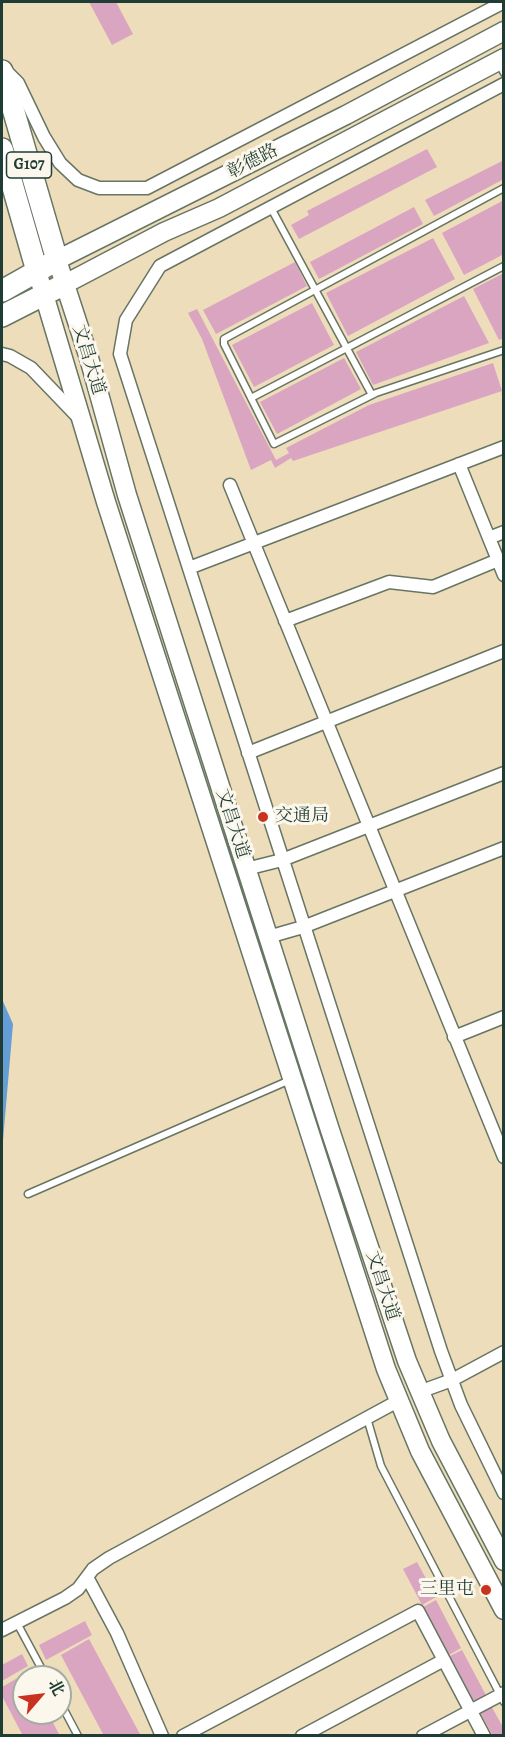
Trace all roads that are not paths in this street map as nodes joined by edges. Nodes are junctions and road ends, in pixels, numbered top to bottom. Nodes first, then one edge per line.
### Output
1 (504, 2) edge
2 (504, 31) edge
3 (502, 64) edge
4 (2, 66) edge
5 (2, 71) edge
6 (504, 84) edge
7 (2, 149) edge
8 (504, 188) edge
9 (271, 207) junction
10 (57, 260) junction
11 (504, 266) edge
12 (37, 271) junction
13 (65, 284) junction
14 (315, 289) junction
15 (2, 291) edge
16 (44, 295) junction
17 (2, 316) edge
18 (347, 348) junction
19 (504, 350) edge
20 (2, 354) edge
21 (372, 395) junction
22 (251, 398) junction
23 (82, 422) junction
24 (504, 447) edge
25 (459, 464) junction
26 (230, 485) dead end
27 (504, 532) edge
28 (489, 538) junction
29 (253, 543) junction
30 (498, 560) junction
31 (189, 568) junction
32 (504, 575) edge
33 (285, 621) junction
34 (504, 651) edge
35 (326, 722) junction
36 (248, 753) junction
37 (504, 773) edge
38 (368, 826) junction
39 (504, 848) edge
40 (282, 860) junction
41 (246, 869) junction
42 (395, 891) junction
43 (303, 927) junction
44 (268, 937) junction
45 (504, 1017) edge
46 (454, 1036) junction
47 (290, 1080) junction
48 (504, 1120) edge
49 (490, 1125) junction
50 (504, 1157) edge
51 (28, 1194) dead end
52 (504, 1352) edge
53 (452, 1380) junction
54 (418, 1392) junction
55 (398, 1401) junction
56 (368, 1418) junction
57 (504, 1493) edge
58 (504, 1561) edge
59 (87, 1577) junction
60 (504, 1610) edge
61 (17, 1622) junction
62 (2, 1630) edge
63 (444, 1660) junction
64 (40, 1665) edge
65 (502, 1697) edge
66 (471, 1710) junction
67 (162, 1736) edge
68 (183, 1736) edge
69 (302, 1736) edge
70 (423, 1736) edge
71 (484, 1736) edge

1 - 4 street
2 - 10 main road, 彰德路
3 - 13 main road, 彰德路
5 - 10 highway, 文昌大道 / G107
6 - 9 street
7 - 12 highway, 文昌大道 / G107
8 - 14 lane
9 - 14 lane
9 - 31 street
10 - 12 highway, 彰德路
10 - 13 main road, 文昌大道
11 - 18 lane
12 - 15 highway, 彰德路
12 - 16 main road, 文昌大道
13 - 16 highway, 彰德路
13 - 41 main road, 文昌大道
14 - 18 lane
14 - 22 lane
16 - 17 highway, 彰德路
16 - 23 main road, 文昌大道
18 - 21 lane
18 - 22 lane
19 - 21 lane
20 - 23 street
21 - 22 lane
23 - 47 main road, 文昌大道
24 - 25 street
25 - 28 street
25 - 29 street
26 - 29 street
27 - 28 street
28 - 30 street
29 - 31 street
29 - 33 street
30 - 32 street
30 - 33 street
31 - 36 street
33 - 35 street
34 - 35 street
35 - 36 street
35 - 38 street
36 - 40 street
37 - 38 street
38 - 40 street
38 - 42 street
39 - 42 street
40 - 41 street
40 - 43 street
41 - 44 main road, 文昌大道
42 - 43 street
42 - 46 street
43 - 44 street
43 - 53 street
44 - 54 main road, 文昌大道
45 - 46 street
46 - 49 street
47 - 51 lane
47 - 55 main road, 文昌大道
48 - 49 street
49 - 50 street
52 - 53 street
53 - 54 street
53 - 57 street
54 - 58 main road, 文昌大道
55 - 56 street
55 - 60 main road, 文昌大道
56 - 59 street
56 - 65 lane
59 - 61 street
59 - 67 street
61 - 62 street
61 - 64 lane
63 - 66 street
63 - 68 street
63 - 69 street
65 - 66 street
66 - 70 street
66 - 71 street

